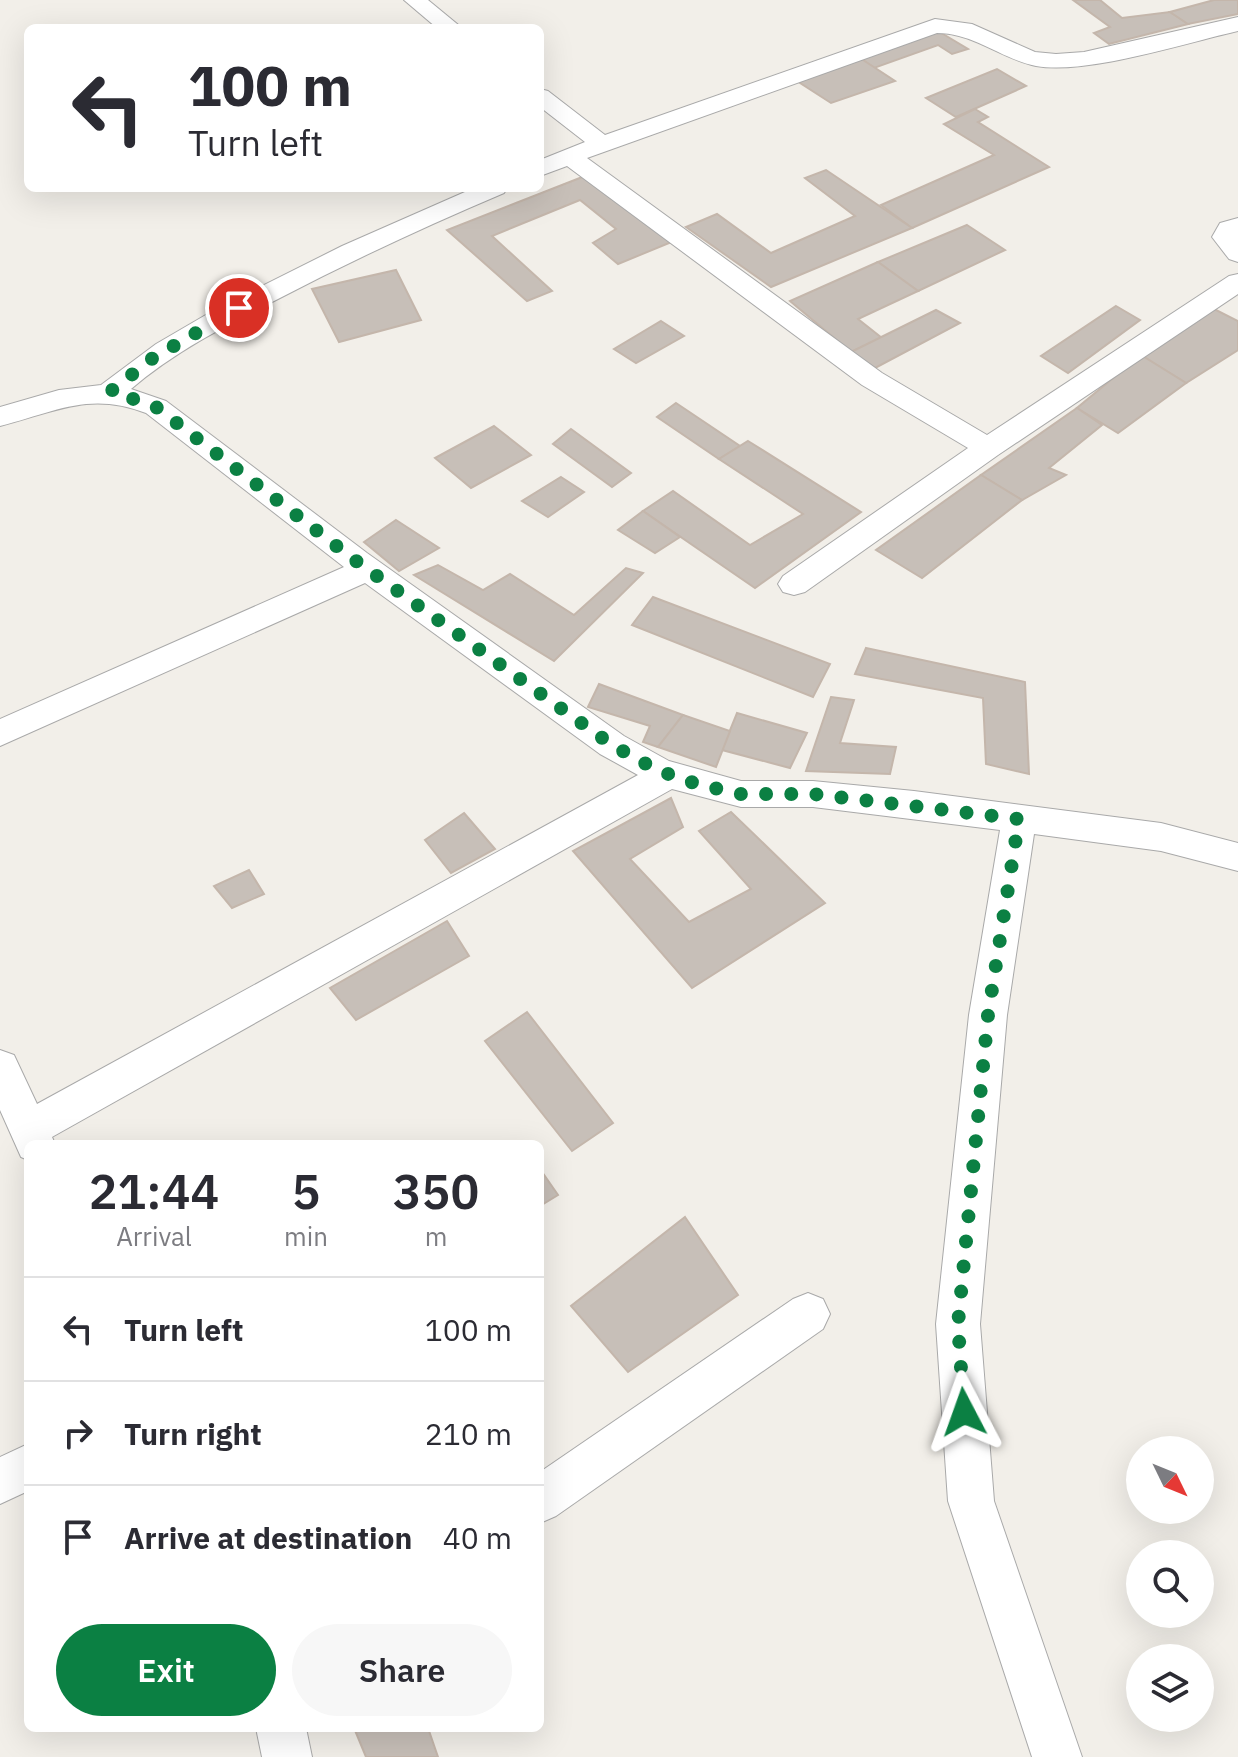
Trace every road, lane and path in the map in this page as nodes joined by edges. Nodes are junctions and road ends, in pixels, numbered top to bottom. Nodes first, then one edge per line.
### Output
1 (415, 0) edge
2 (446, 24) edge
3 (1238, 24) edge
4 (544, 99) edge
5 (602, 144) junction
6 (570, 157) junction
7 (544, 167) edge
8 (486, 192) edge
9 (1238, 226) edge
10 (1238, 254) edge
11 (1238, 282) edge
12 (111, 391) junction
13 (0, 417) edge
14 (988, 448) junction
15 (368, 569) junction
16 (794, 584) dead end
17 (0, 733) edge
18 (669, 774) junction
19 (1019, 819) junction
20 (1238, 857) edge
21 (0, 1067) edge
22 (32, 1136) edge
23 (808, 1314) dead end
24 (24, 1469) edge
25 (0, 1481) edge
26 (544, 1497) edge
27 (282, 1732) edge
28 (287, 1757) edge
29 (1057, 1757) edge

1 - 2 street
3 - 5 street
4 - 5 street
5 - 6 street
6 - 7 street
6 - 14 street
8 - 12 street
9 - 10 street
11 - 14 street
12 - 13 street
12 - 15 street
14 - 16 street
15 - 17 street
15 - 18 street
18 - 19 street
18 - 22 street
19 - 20 street
19 - 29 street
21 - 22 street
23 - 26 street
24 - 25 street
27 - 28 street

